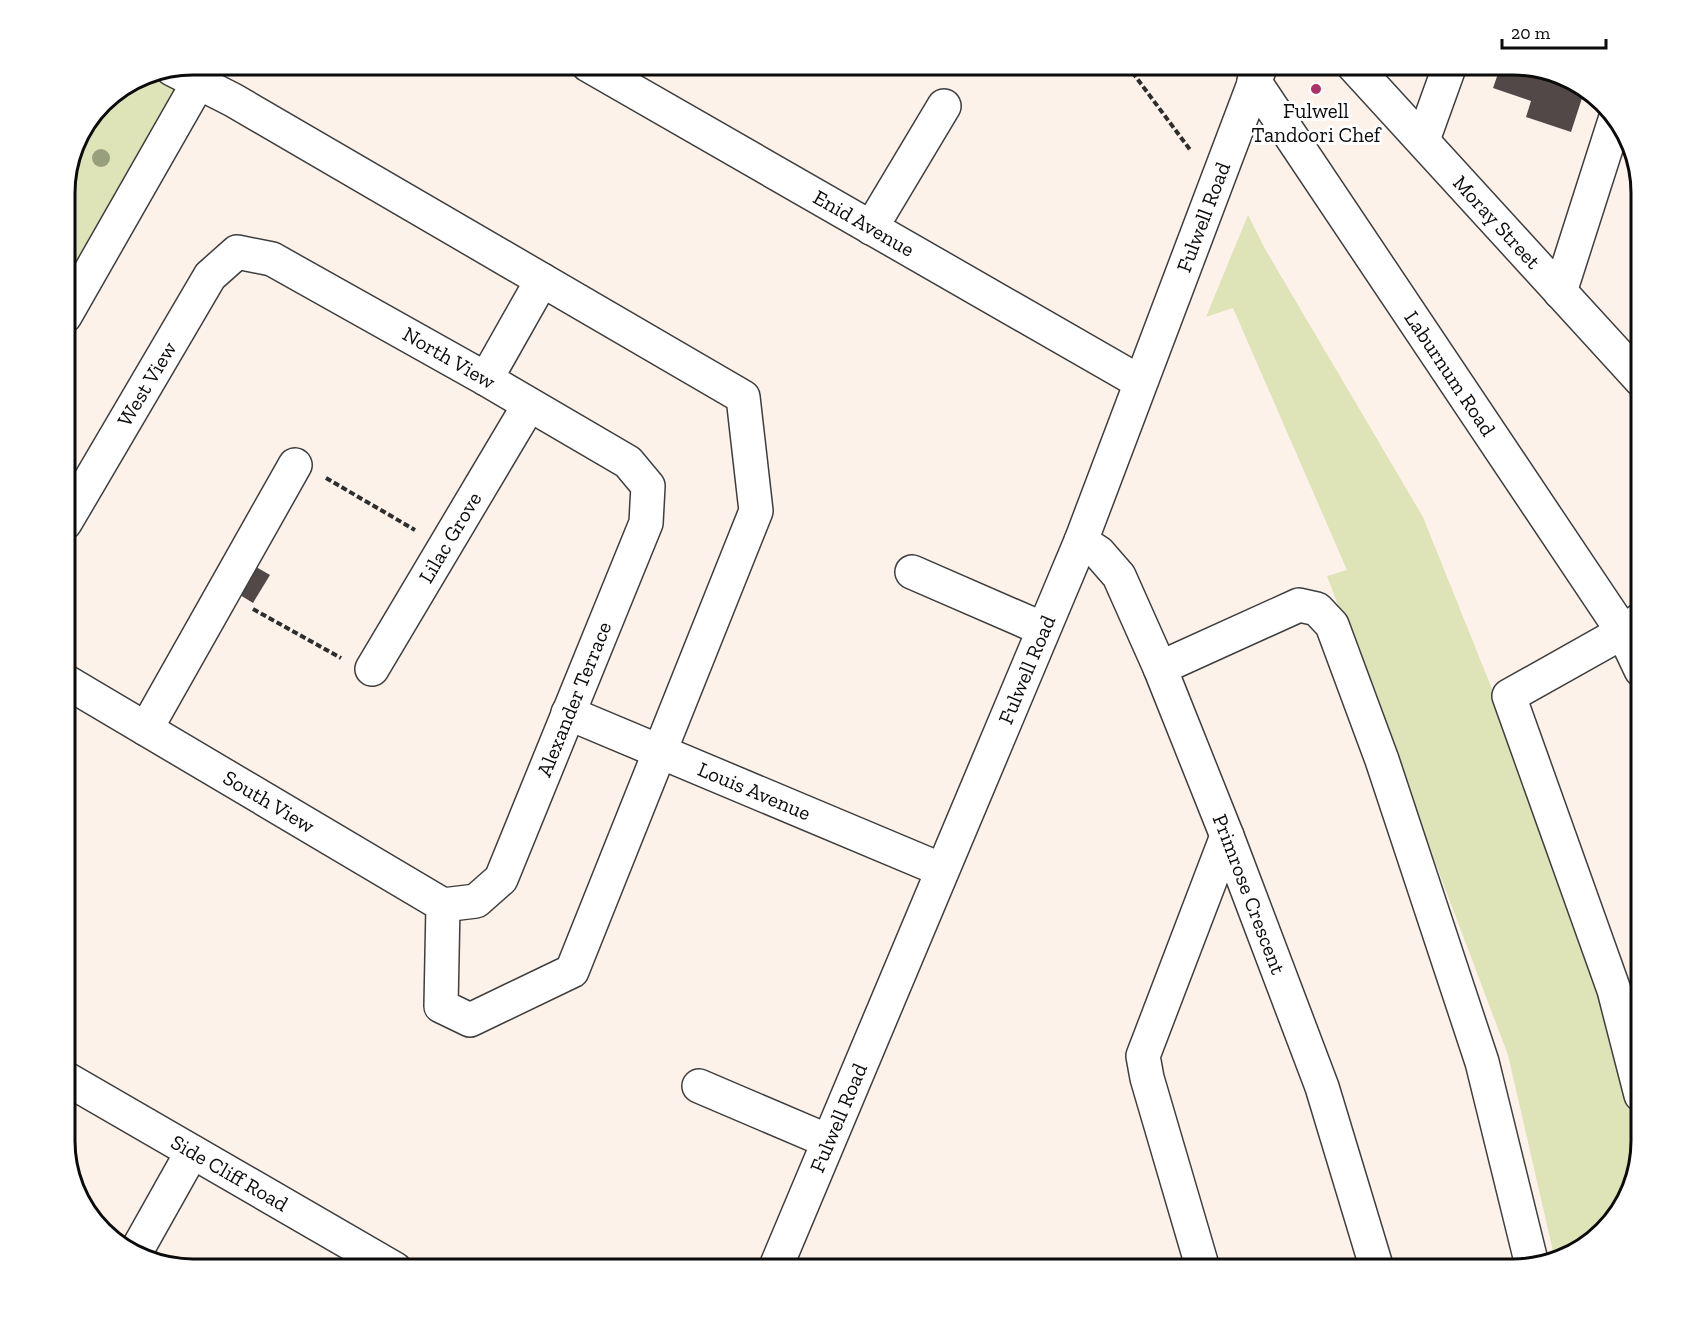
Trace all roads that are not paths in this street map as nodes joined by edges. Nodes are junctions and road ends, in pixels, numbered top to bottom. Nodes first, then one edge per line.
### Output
1 (1256, 75) edge
2 (1258, 75) edge
3 (1363, 75) edge
4 (1446, 75) edge
5 (185, 76) edge
6 (634, 76) edge
7 (944, 106) dead end
8 (1612, 130) edge
9 (1423, 140) junction
10 (871, 228) junction
11 (237, 252) joint
12 (542, 280) junction
13 (1560, 292) junction
14 (75, 296) edge
15 (1631, 369) edge
16 (486, 379) junction
17 (1140, 382) junction
18 (529, 405) junction
19 (295, 465) road end
20 (648, 486) joint
21 (75, 506) edge
22 (1080, 541) junction
23 (912, 572) dead end
24 (1631, 625) edge
25 (1631, 627) edge
26 (1043, 629) junction
27 (1160, 668) junction
28 (372, 669) road end
29 (75, 687) edge
30 (568, 713) junction
31 (146, 729) junction
32 (660, 753) junction
33 (1227, 836) junction
34 (942, 870) junction
35 (443, 905) junction
36 (1631, 1056) edge
37 (75, 1084) edge
38 (699, 1086) dead end
39 (828, 1141) junction
40 (192, 1152) junction
41 (139, 1246) edge
42 (1530, 1258) edge
43 (378, 1259) edge
44 (779, 1259) edge
45 (1200, 1259) edge
46 (1374, 1259) edge

1 - 17 street, Fulwell Road
2 - 24 street, Laburnum Road
3 - 9 street, Moray Street
4 - 9 street
5 - 12 street
5 - 14 street
6 - 10 street, Enid Avenue
7 - 10 street
8 - 13 street
9 - 13 street, Moray Street
10 - 17 street, Enid Avenue
11 - 16 street, North View
11 - 21 street, West View
12 - 16 street
12 - 32 street
13 - 15 street, Moray Street
16 - 18 street, North View
17 - 22 street, Fulwell Road
18 - 20 street, North View
18 - 28 street, Lilac Grove
19 - 31 street
20 - 30 street, Alexander Terrace
22 - 26 street, Fulwell Road
22 - 27 street, Primrose Crescent
23 - 26 street
25 - 36 street
26 - 34 street, Fulwell Road
27 - 33 street, Primrose Crescent
27 - 42 street
29 - 31 street, South View
30 - 32 street, Louis Avenue
30 - 35 street, Alexander Terrace
31 - 35 street, South View
32 - 34 street, Louis Avenue
32 - 35 street
33 - 45 street
33 - 46 street, Primrose Crescent
34 - 39 street, Fulwell Road
37 - 40 street, Side Cliff Road
38 - 39 street
39 - 44 street, Fulwell Road
40 - 41 street
40 - 43 street, Side Cliff Road

